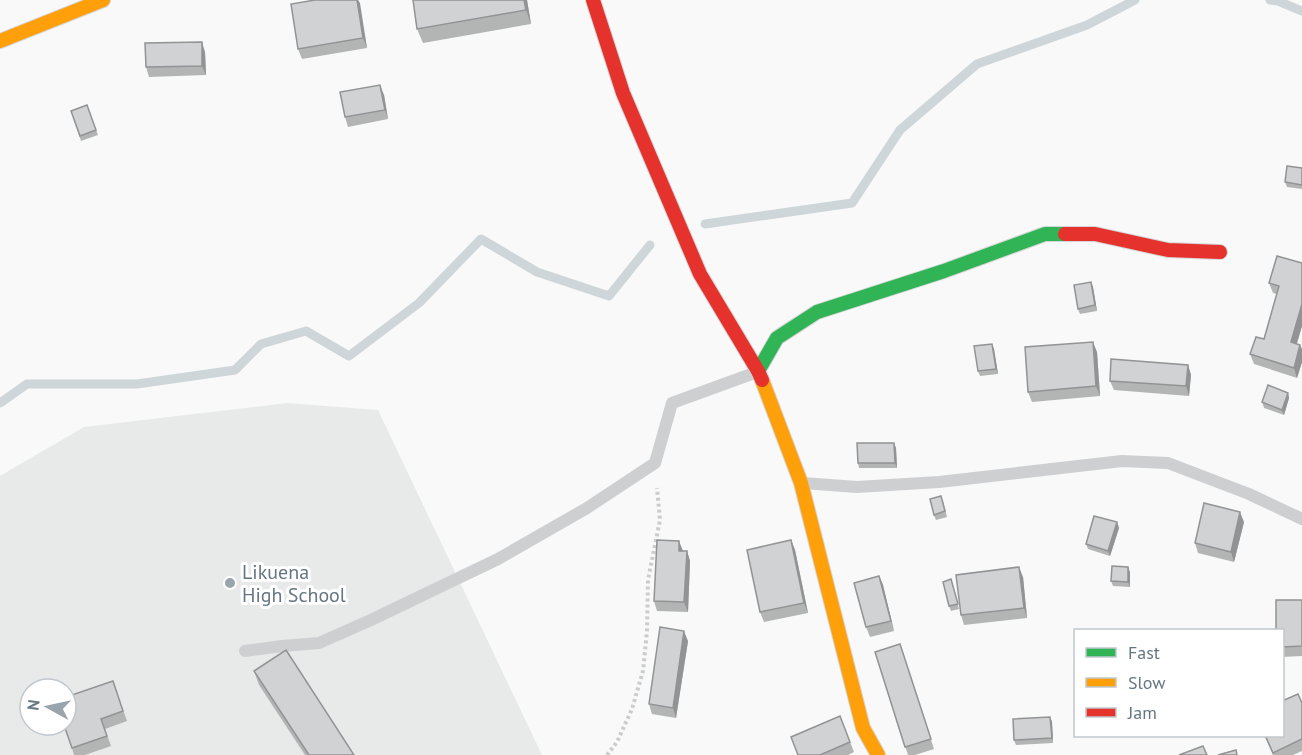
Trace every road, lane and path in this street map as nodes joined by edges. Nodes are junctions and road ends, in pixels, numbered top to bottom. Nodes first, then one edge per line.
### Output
1 (103, 0) edge
2 (593, 0) edge
3 (0, 41) edge
4 (1220, 252) dead end
5 (758, 371) junction
6 (655, 463) junction
7 (801, 483) junction
8 (1302, 519) edge
9 (245, 651) dead end
10 (607, 755) edge
11 (878, 755) edge

1 - 3 street
2 - 5 street
4 - 5 street
5 - 6 lane
5 - 7 street
6 - 9 lane
6 - 10 path
7 - 8 lane
7 - 11 street

